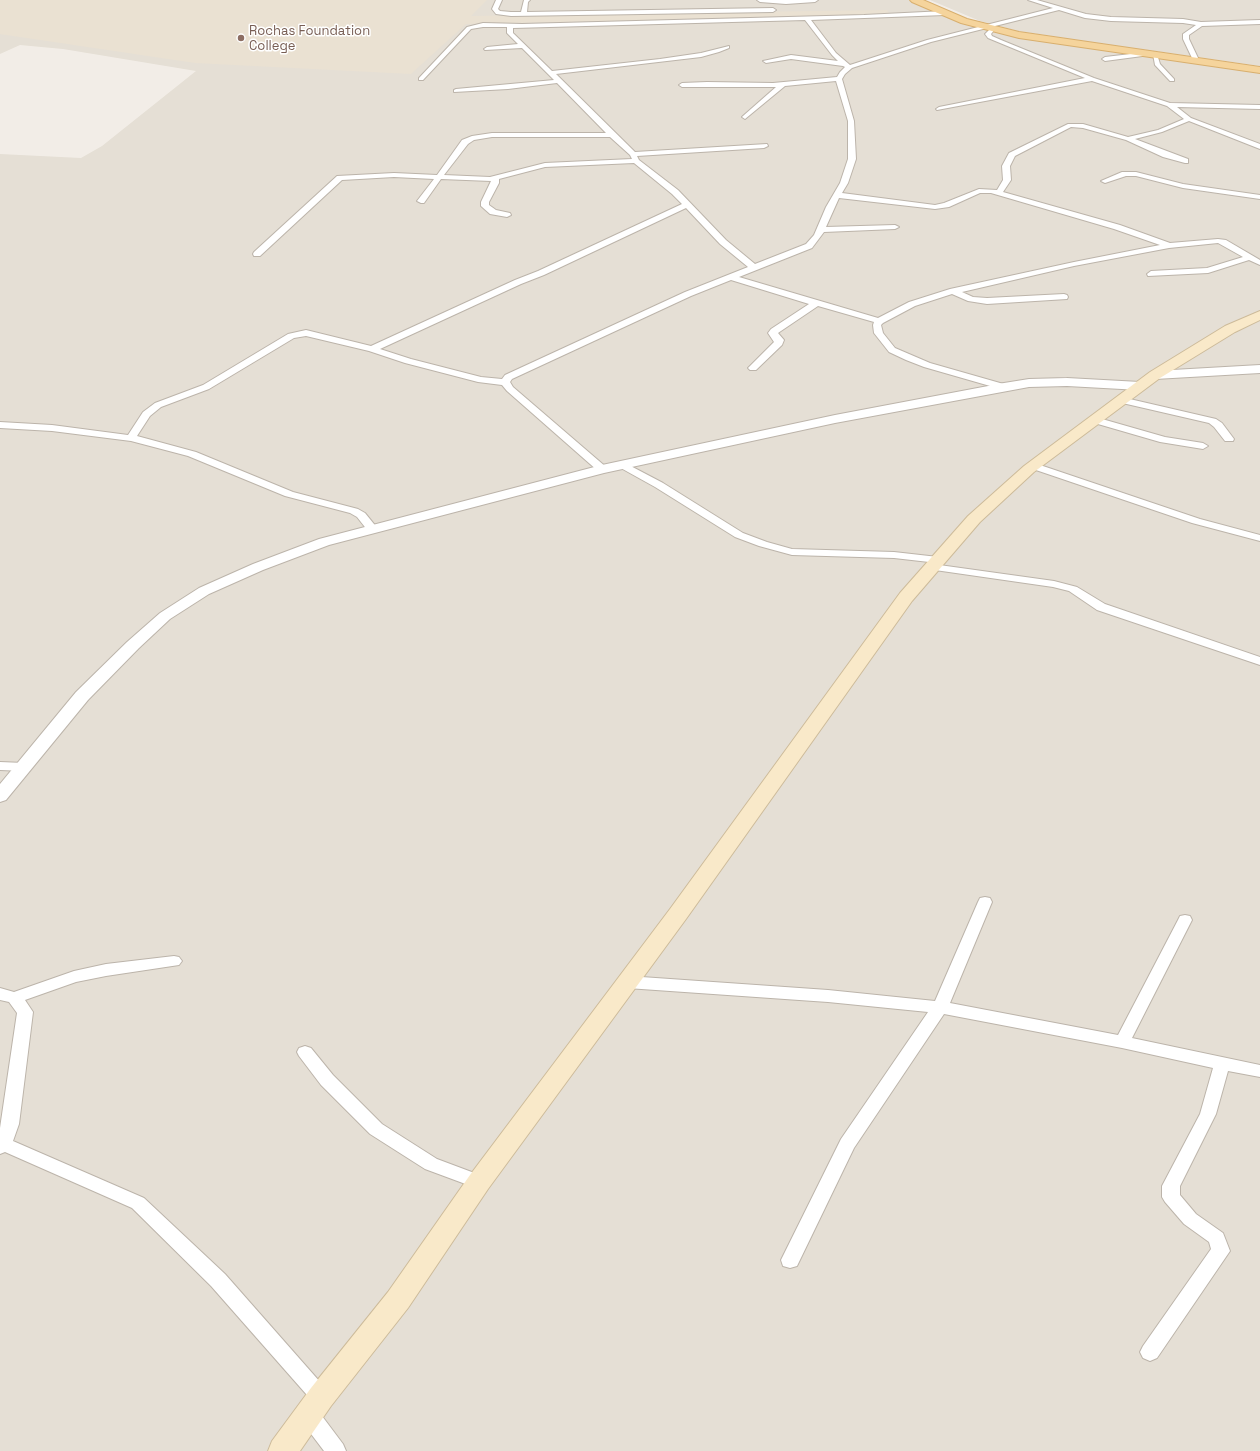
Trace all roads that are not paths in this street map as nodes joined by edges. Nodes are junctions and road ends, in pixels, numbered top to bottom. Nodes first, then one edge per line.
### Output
1 (499, 0) edge
2 (527, 0) edge
3 (760, 0) edge
4 (815, 0) edge
5 (1031, 0) edge
6 (927, 3) edge
7 (913, 7) edge
8 (894, 8) dead end
9 (1057, 9) junction
10 (783, 10) dead end
11 (945, 13) junction
12 (524, 14) junction
13 (807, 19) junction
14 (1260, 22) edge
15 (1201, 24) junction
16 (510, 26) junction
17 (989, 27) junction
18 (522, 46) junction
19 (727, 46) dead end
20 (487, 49) dead end
21 (1151, 55) junction
22 (1195, 58) junction
23 (1105, 59) dead end
24 (766, 61) dead end
25 (847, 66) junction
26 (1260, 68) edge
27 (550, 73) junction
28 (421, 78) dead end
29 (839, 79) junction
30 (1092, 79) junction
31 (1172, 80) dead end
32 (558, 81) junction
33 (682, 85) dead end
34 (782, 85) junction
35 (456, 91) dead end
36 (1169, 105) junction
37 (1260, 107) edge
38 (939, 109) dead end
39 (745, 117) dead end
40 (1190, 119) junction
41 (612, 135) junction
42 (1128, 139) junction
43 (764, 146) dead end
44 (1260, 147) edge
45 (633, 154) junction
46 (636, 161) junction
47 (1185, 161) dead end
48 (440, 177) junction
49 (495, 178) junction
50 (1105, 182) dead end
51 (998, 194) junction
52 (837, 195) junction
53 (1260, 197) edge
54 (421, 202) dead end
55 (687, 204) junction
56 (507, 215) dead end
57 (894, 227) dead end
58 (820, 230) junction
59 (1169, 246) junction
60 (257, 254) dead end
61 (1250, 257) junction
62 (1260, 262) edge
63 (754, 267) junction
64 (1151, 274) dead end
65 (731, 276) junction
66 (954, 291) junction
67 (1064, 297) dead end
68 (816, 303) junction
69 (1260, 315) edge
70 (879, 321) junction
71 (372, 349) junction
72 (753, 368) dead end
73 (1260, 369) edge
74 (1148, 380) junction
75 (505, 382) junction
76 (1004, 386) junction
77 (1121, 400) junction
78 (1096, 420) junction
79 (0, 425) edge
80 (131, 438) junction
81 (1229, 439) dead end
82 (1203, 446) dead end
83 (623, 465) junction
84 (1034, 466) junction
85 (602, 469) junction
86 (372, 529) junction
87 (1260, 538) edge
88 (935, 563) junction
89 (1260, 661) edge
90 (0, 766) edge
91 (24, 767) junction
92 (0, 796) edge
93 (985, 902) dead end
94 (1186, 920) dead end
95 (174, 961) dead end
96 (627, 982) junction
97 (7, 996) edge
98 (940, 1008) junction
99 (1122, 1042) junction
100 (305, 1052) dead end
101 (1222, 1064) junction
102 (1260, 1071) edge
103 (1, 1146) edge
104 (479, 1182) junction
105 (790, 1260) dead end
106 (1150, 1352) dead end
107 (321, 1397) junction
108 (309, 1415) junction
109 (283, 1451) edge
110 (336, 1451) edge

1 - 12 street
2 - 12 street
3 - 4 street
5 - 9 street
6 - 7 main road
6 - 11 main road
6 - 17 main road
7 - 8 street
7 - 11 street
7 - 13 street
9 - 15 street
9 - 17 street
10 - 12 street
11 - 17 main road
13 - 16 street
13 - 25 street
14 - 15 street
15 - 22 street
16 - 18 street
16 - 28 street
17 - 21 main road
17 - 22 main road
17 - 25 street
17 - 30 street
18 - 20 street
18 - 27 street
19 - 27 street
21 - 23 street
21 - 26 main road
21 - 31 street
22 - 26 main road
24 - 25 street
25 - 29 street
27 - 32 street
29 - 34 street
29 - 52 street
30 - 36 street
30 - 38 street
32 - 35 street
32 - 41 street
33 - 34 street
34 - 39 street
36 - 37 street
36 - 40 street
40 - 42 street
40 - 44 street
41 - 45 street
41 - 48 street
42 - 47 street
42 - 51 street
43 - 45 street
45 - 46 street
46 - 49 street
46 - 55 street
48 - 49 street
48 - 54 street
48 - 60 street
49 - 56 street
50 - 53 street
51 - 52 street
51 - 59 street
52 - 58 street
55 - 63 street
55 - 71 street
57 - 58 street
58 - 63 street
59 - 61 street
59 - 66 street
61 - 62 street
61 - 64 street
63 - 65 street
65 - 68 street
65 - 75 street
66 - 67 street
66 - 70 street
68 - 70 street
68 - 72 street
69 - 74 main road
70 - 76 street
71 - 75 street
71 - 80 street
73 - 74 street
74 - 76 street
74 - 77 main road
75 - 85 street
76 - 83 street
77 - 78 main road
77 - 81 street
78 - 82 street
78 - 84 main road
79 - 80 street
80 - 86 street
83 - 85 street
83 - 88 street
84 - 87 street
84 - 88 main road
85 - 86 street
86 - 91 street
88 - 89 street
88 - 96 main road
90 - 91 street
91 - 92 street
93 - 98 street
94 - 99 street
95 - 97 street
96 - 98 street
96 - 104 main road
97 - 103 street
98 - 99 street
98 - 105 street
99 - 101 street
100 - 104 street
101 - 102 street
101 - 106 street
103 - 107 street
104 - 107 main road
107 - 108 main road
108 - 109 main road
108 - 110 street

